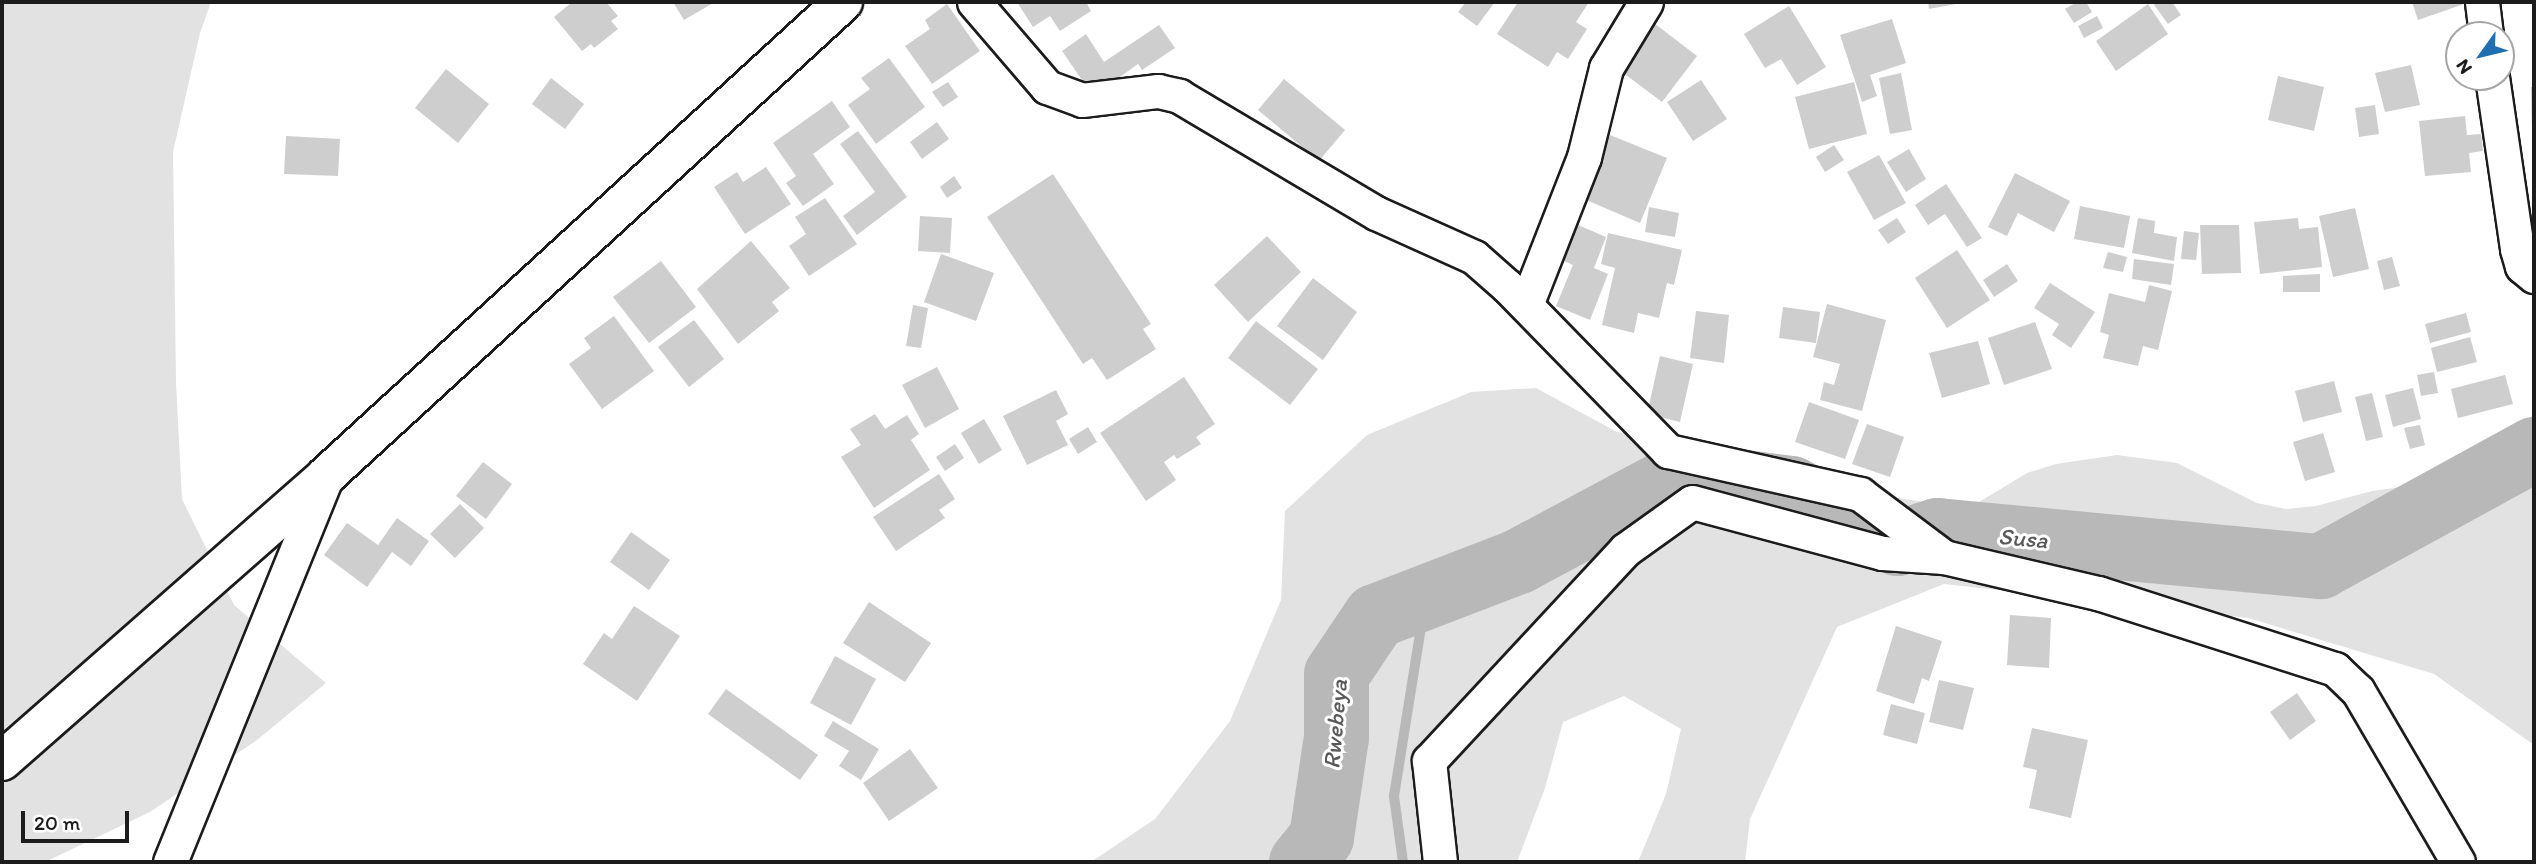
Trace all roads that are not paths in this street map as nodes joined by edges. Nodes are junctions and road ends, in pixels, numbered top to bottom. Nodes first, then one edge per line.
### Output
1 (843, 2) edge
2 (974, 2) edge
3 (1646, 2) edge
4 (2482, 2) edge
5 (2484, 21) edge
6 (2494, 91) edge
7 (2534, 276) edge
8 (1526, 305) junction
9 (327, 475) junction
10 (1944, 557) junction
11 (2, 761) edge
12 (170, 862) edge
13 (1440, 862) edge
14 (2458, 862) edge

1 - 9 main road
2 - 8 street
3 - 8 street
4 - 5 street
6 - 7 street
8 - 10 street
9 - 11 main road
9 - 12 street
10 - 13 street
10 - 14 street

